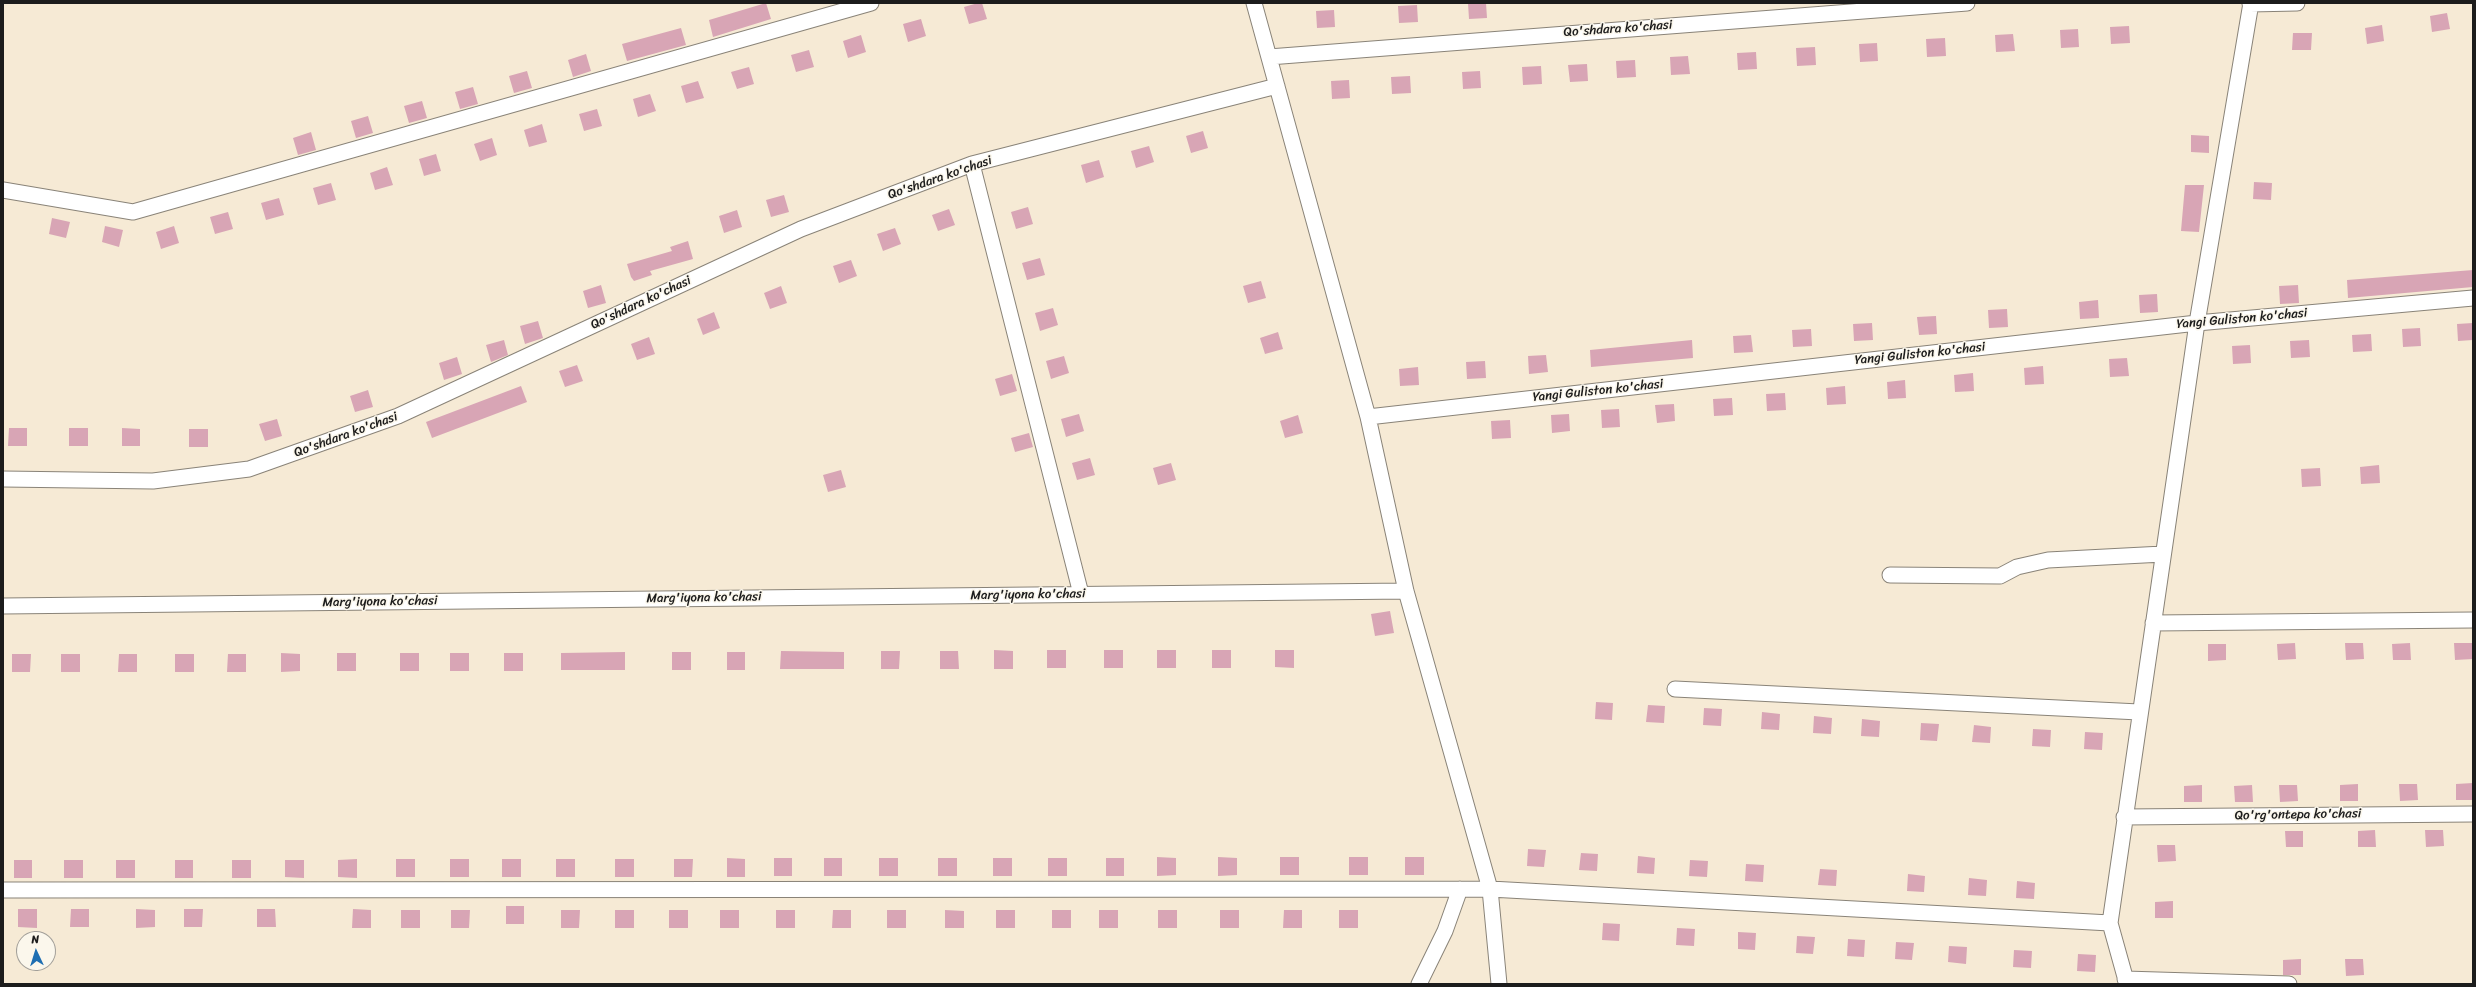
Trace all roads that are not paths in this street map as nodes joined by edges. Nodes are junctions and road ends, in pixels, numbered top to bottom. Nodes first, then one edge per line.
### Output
1 (871, 3) edge
2 (1254, 3) edge
3 (1967, 3) edge
4 (2297, 3) edge
5 (2250, 4) edge
6 (1269, 57) junction
7 (1277, 86) junction
8 (972, 164) junction
9 (3, 190) edge
10 (2473, 298) edge
11 (2197, 323) junction
12 (1368, 417) junction
13 (3, 478) edge
14 (2163, 554) junction
15 (1890, 575) dead end
16 (1406, 590) junction
17 (1081, 594) junction
18 (3, 606) edge
19 (2473, 620) edge
20 (2153, 623) junction
21 (1675, 689) dead end
22 (2139, 712) junction
23 (2473, 814) edge
24 (2124, 817) junction
25 (1460, 889) junction
26 (1490, 889) junction
27 (3, 890) edge
28 (2110, 923) junction
29 (2126, 982) edge
30 (1419, 984) edge
31 (1499, 984) edge
32 (2289, 984) edge

1 - 9 street
2 - 6 street
3 - 6 street, Qo'shdara ko'chasi
4 - 5 street
5 - 11 street
6 - 7 street
7 - 8 street, Qo'shdara ko'chasi
7 - 12 street
8 - 13 street, Qo'shdara ko'chasi
8 - 17 street
10 - 11 street, Yangi Guliston ko'chasi
11 - 12 street, Yangi Guliston ko'chasi
11 - 14 street
12 - 16 street
14 - 15 street
14 - 20 street
16 - 17 street, Marg'iyona ko'chasi
16 - 26 street
17 - 18 street, Marg'iyona ko'chasi
19 - 20 street
20 - 22 street
21 - 22 street
22 - 24 street
23 - 24 street, Qo'rg'ontepa ko'chasi
24 - 28 street
25 - 26 street
25 - 27 street
25 - 30 street
26 - 28 street
26 - 31 street
28 - 29 street
29 - 32 street

